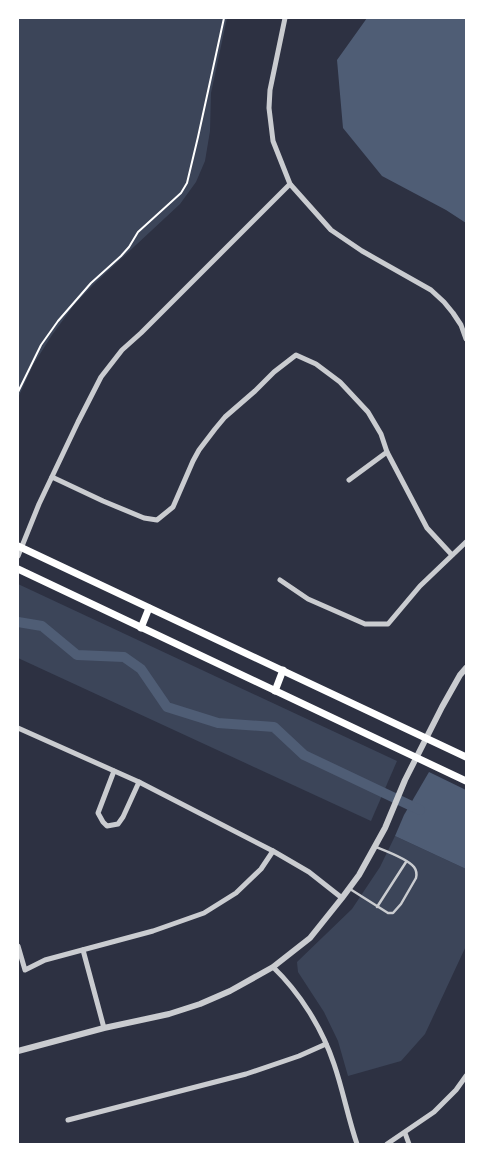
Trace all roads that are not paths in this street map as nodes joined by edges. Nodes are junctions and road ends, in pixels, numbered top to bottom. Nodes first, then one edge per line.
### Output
1 (285, 18) edge
2 (290, 184) junction
3 (466, 339) edge
4 (387, 452) junction
5 (52, 477) junction
6 (349, 480) dead end
7 (466, 542) edge
8 (19, 547) edge
9 (452, 555) junction
10 (18, 556) edge
11 (18, 569) edge
12 (280, 580) dead end
13 (150, 608) junction
14 (141, 628) junction
15 (466, 668) edge
16 (283, 670) junction
17 (275, 691) junction
18 (18, 728) edge
19 (426, 738) junction
20 (466, 757) edge
21 (416, 758) junction
22 (114, 771) junction
23 (466, 781) edge
24 (138, 782) junction
25 (375, 846) junction
26 (273, 850) junction
27 (406, 861) junction
28 (350, 888) junction
29 (342, 898) junction
30 (377, 907) junction
31 (18, 946) edge
32 (83, 950) junction
33 (273, 967) junction
34 (104, 1028) junction
35 (326, 1044) junction
36 (18, 1051) edge
37 (466, 1076) edge
38 (68, 1120) dead end
39 (405, 1133) junction
40 (357, 1144) edge
41 (387, 1144) edge
42 (409, 1144) edge

1 - 2 street
2 - 3 street
2 - 5 street
4 - 5 street
4 - 6 street
4 - 9 street
5 - 8 street
7 - 9 street
8 - 10 street
8 - 13 main road
9 - 12 street
11 - 14 main road
13 - 14 main road
13 - 16 main road
14 - 17 main road
15 - 19 street
16 - 17 main road
16 - 19 main road
17 - 21 main road
18 - 22 street
19 - 20 main road
19 - 21 street
21 - 23 main road
21 - 25 street
22 - 24 street
22 - 24 street
24 - 26 street
25 - 27 lane
25 - 28 street
26 - 29 street
26 - 32 street
27 - 30 lane
27 - 30 lane
28 - 29 street
28 - 30 lane
29 - 33 street
31 - 32 street
32 - 34 street
33 - 34 street
33 - 35 street
34 - 36 street
35 - 38 street
35 - 40 street
37 - 39 street
39 - 41 street
39 - 42 street

